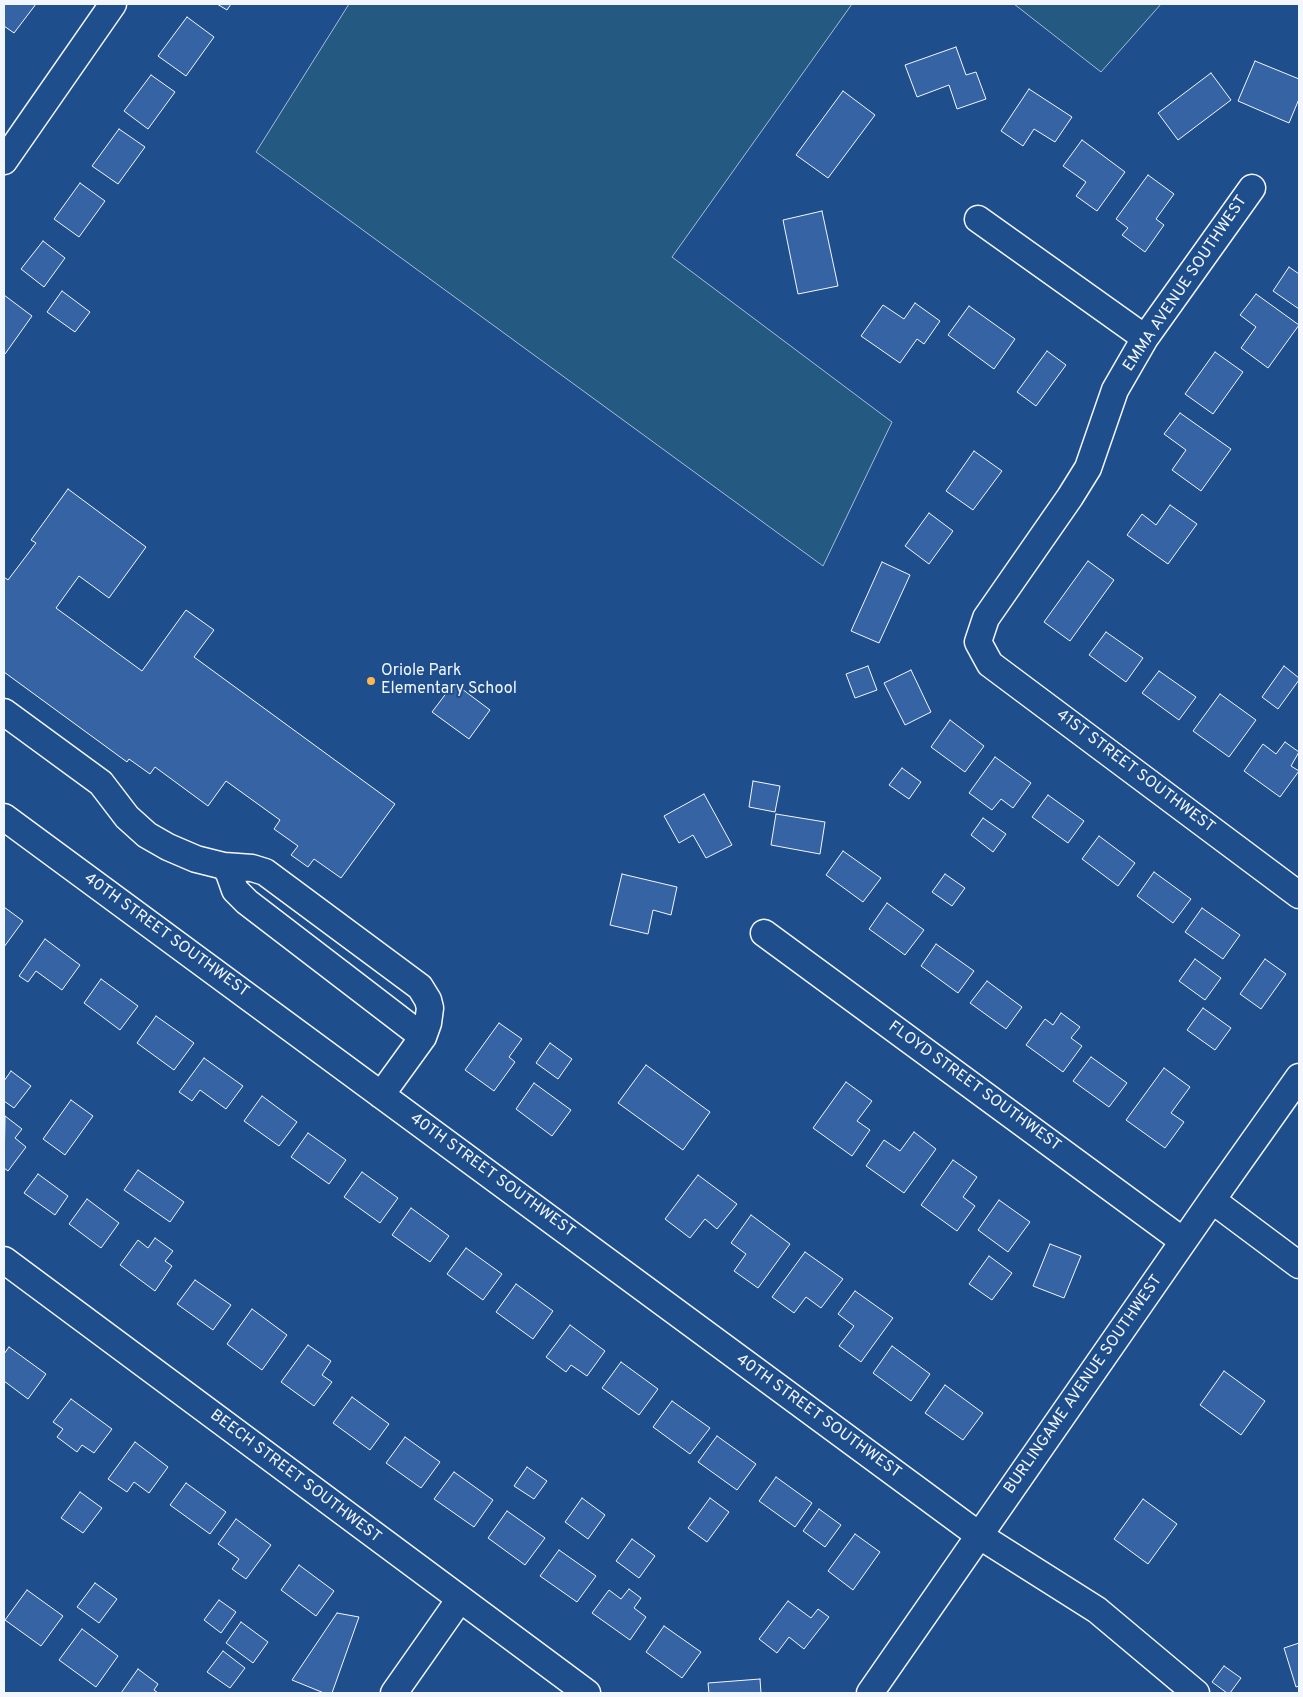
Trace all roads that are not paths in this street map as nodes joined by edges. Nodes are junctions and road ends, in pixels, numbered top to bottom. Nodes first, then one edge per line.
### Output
1 (112, 4) edge
2 (4, 161) edge
3 (1252, 188) dead end
4 (978, 219) dead end
5 (1145, 338) junction
6 (978, 642) joint
7 (4, 712) edge
8 (4, 817) edge
9 (224, 866) junction
10 (1299, 895) edge
11 (764, 933) dead end
12 (422, 1037) junction
13 (1299, 1077) edge
14 (382, 1095) junction
15 (1212, 1200) junction
16 (1183, 1241) junction
17 (4, 1260) edge
18 (1299, 1265) edge
19 (980, 1536) junction
20 (460, 1599) junction
21 (394, 1693) edge
22 (587, 1693) edge
23 (870, 1693) edge
24 (1196, 1693) edge

1 - 2 street
3 - 5 street, EMMA AVENUE SOUTHWEST
4 - 5 street
5 - 6 street, EMMA AVENUE SOUTHWEST
6 - 10 street, 41ST STREET SOUTHWEST
7 - 9 street
8 - 14 street, 40TH STREET SOUTHWEST
9 - 12 street
9 - 12 street
11 - 16 street, FLOYD STREET SOUTHWEST
12 - 14 street
13 - 15 street, BURLINGAME AVENUE SOUTHWEST
14 - 19 street, 40TH STREET SOUTHWEST
15 - 16 street, BURLINGAME AVENUE SOUTHWEST
15 - 18 street
16 - 19 street, BURLINGAME AVENUE SOUTHWEST
17 - 20 street, BEECH STREET SOUTHWEST
19 - 23 street, BURLINGAME AVENUE SOUTHWEST
19 - 24 street, 40TH STREET SOUTHWEST
20 - 21 street
20 - 22 street, BEECH STREET SOUTHWEST

